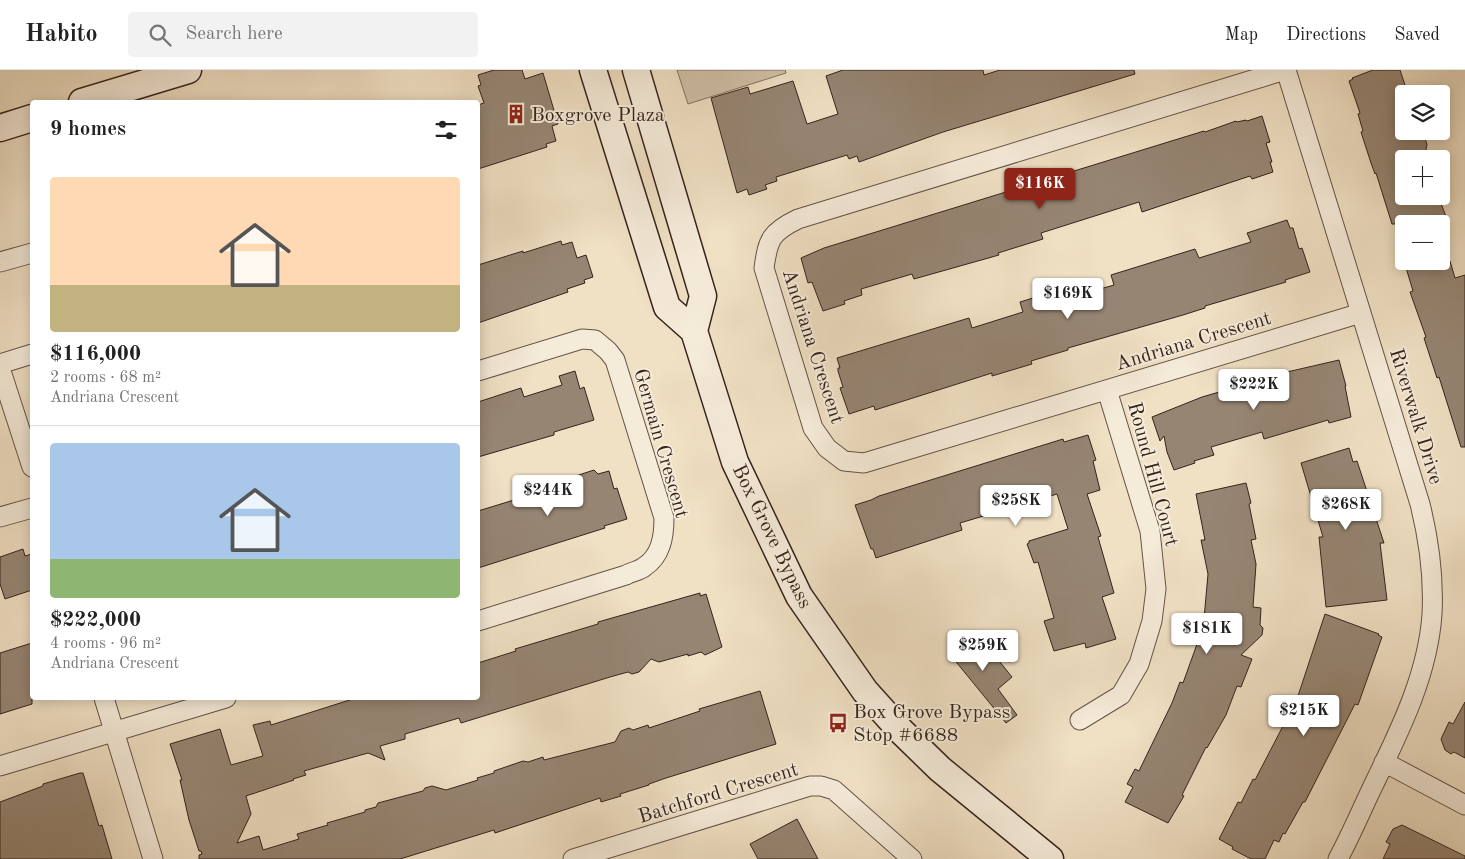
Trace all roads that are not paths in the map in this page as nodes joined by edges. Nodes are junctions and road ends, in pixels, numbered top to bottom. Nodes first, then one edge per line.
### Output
1 (188, 70) edge
2 (593, 70) edge
3 (636, 70) edge
4 (1286, 70) edge
5 (89, 100) edge
6 (30, 119) edge
7 (0, 128) edge
8 (30, 254) edge
9 (0, 262) edge
10 (1361, 313) junction
11 (694, 331) junction
12 (30, 355) edge
13 (0, 364) edge
14 (0, 368) edge
15 (480, 370) edge
16 (1107, 390) junction
17 (30, 461) edge
18 (30, 509) edge
19 (0, 517) edge
20 (480, 620) edge
21 (105, 700) edge
22 (219, 700) edge
23 (1080, 720) dead end
24 (115, 732) junction
25 (1384, 762) junction
26 (0, 766) edge
27 (1465, 805) edge
28 (153, 859) edge
29 (573, 859) edge
30 (912, 859) edge
31 (1050, 859) edge
32 (1338, 859) edge

1 - 5 main road
2 - 11 main road
3 - 11 main road
4 - 10 street, Riverwalk Drive
4 - 16 street, Andriana Crescent
6 - 7 main road
8 - 9 street
10 - 16 street, Andriana Crescent
10 - 25 street, Riverwalk Drive
11 - 31 main road, Box Grove Bypass
12 - 13 street
14 - 17 street
15 - 20 street, Germain Crescent
16 - 23 street, Round Hill Court
18 - 19 street
21 - 24 street
22 - 24 street
24 - 26 street
24 - 28 street
25 - 27 street
25 - 32 street, Riverwalk Drive
29 - 30 street, Batchford Crescent

